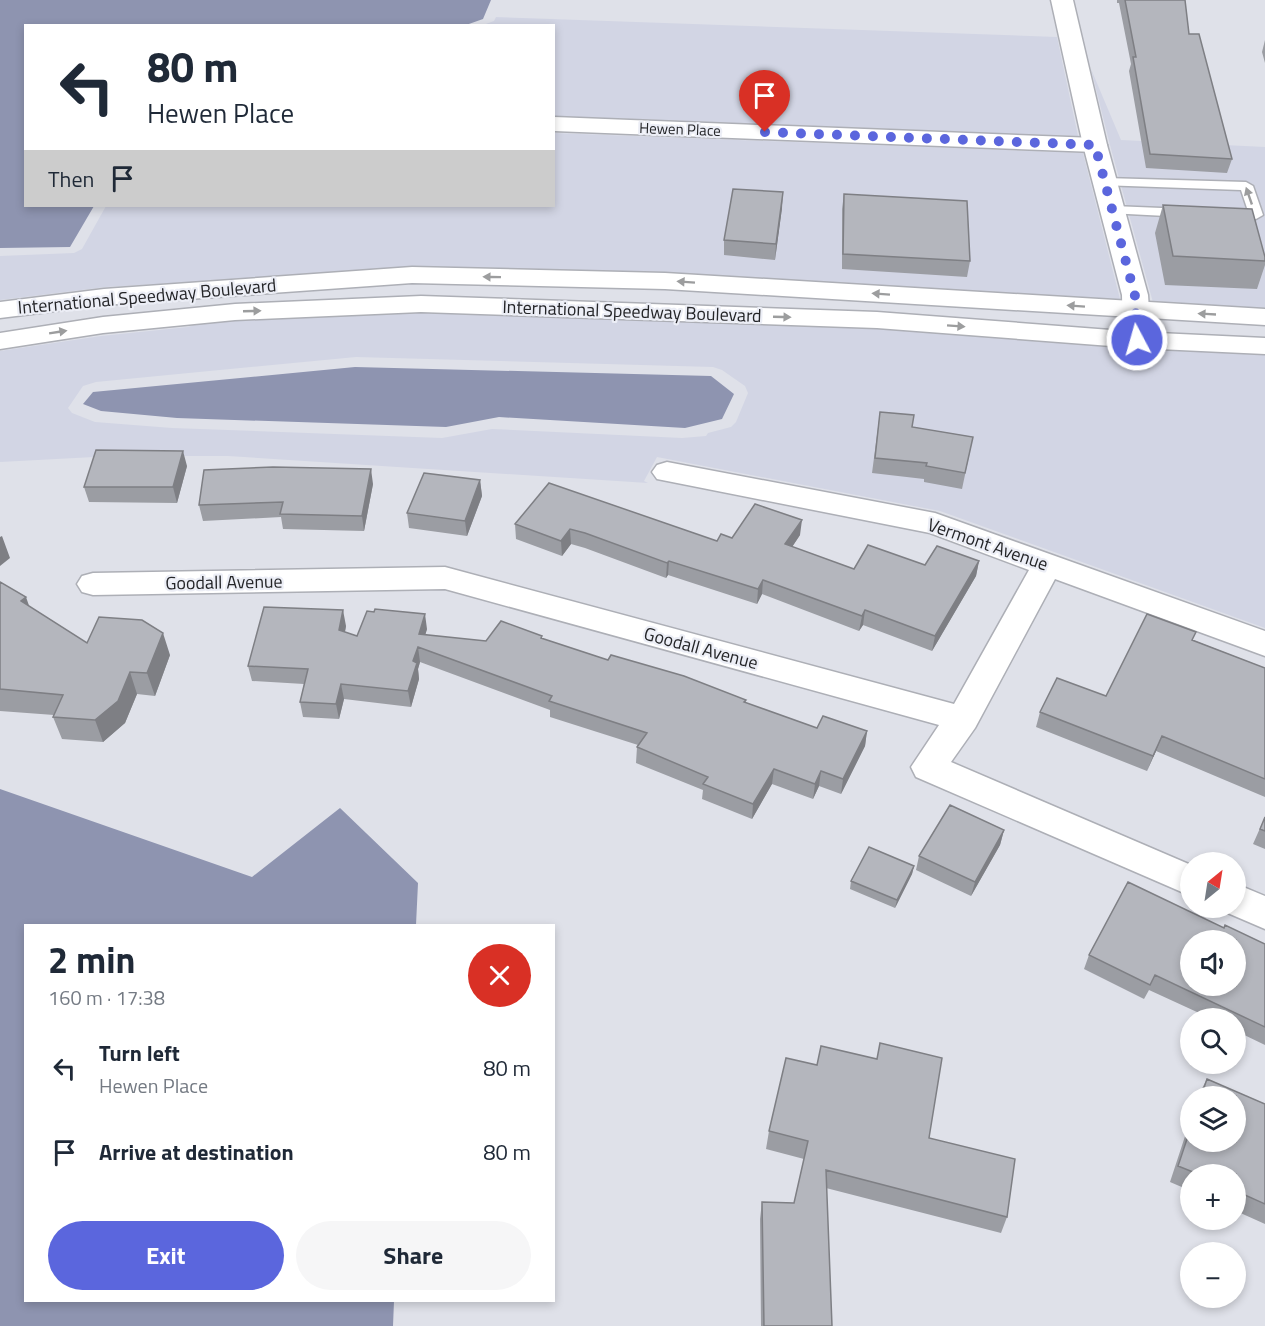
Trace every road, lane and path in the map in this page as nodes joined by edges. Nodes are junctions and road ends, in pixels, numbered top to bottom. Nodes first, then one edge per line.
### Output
1 (1062, 0) edge
2 (555, 124) edge
3 (1095, 145) junction
4 (1105, 182) junction
5 (1113, 210) junction
6 (1196, 213) edge
7 (1220, 214) edge
8 (0, 310) edge
9 (1134, 310) junction
10 (1265, 317) edge
11 (1137, 340) junction
12 (0, 341) edge
13 (1265, 346) edge
14 (667, 472) dead end
15 (1047, 564) junction
16 (93, 584) dead end
17 (1265, 644) edge
18 (963, 719) junction
19 (1180, 876) edge
20 (1246, 904) edge
21 (1265, 913) edge

1 - 3 street
2 - 3 street, Hewen Place
3 - 4 street
4 - 5 street
7 -> 4 lane
5 - 6 lane
5 - 9 street
9 -> 8 street, International Speedway Boulevard
10 -> 9 street, International Speedway Boulevard
9 - 11 street
12 -> 11 street, International Speedway Boulevard
11 - 13 street, International Speedway Boulevard
14 - 15 street, Vermont Avenue
15 - 17 street, Vermont Avenue
15 - 18 street
16 - 18 street, Goodall Avenue
18 - 19 street
20 - 21 street

